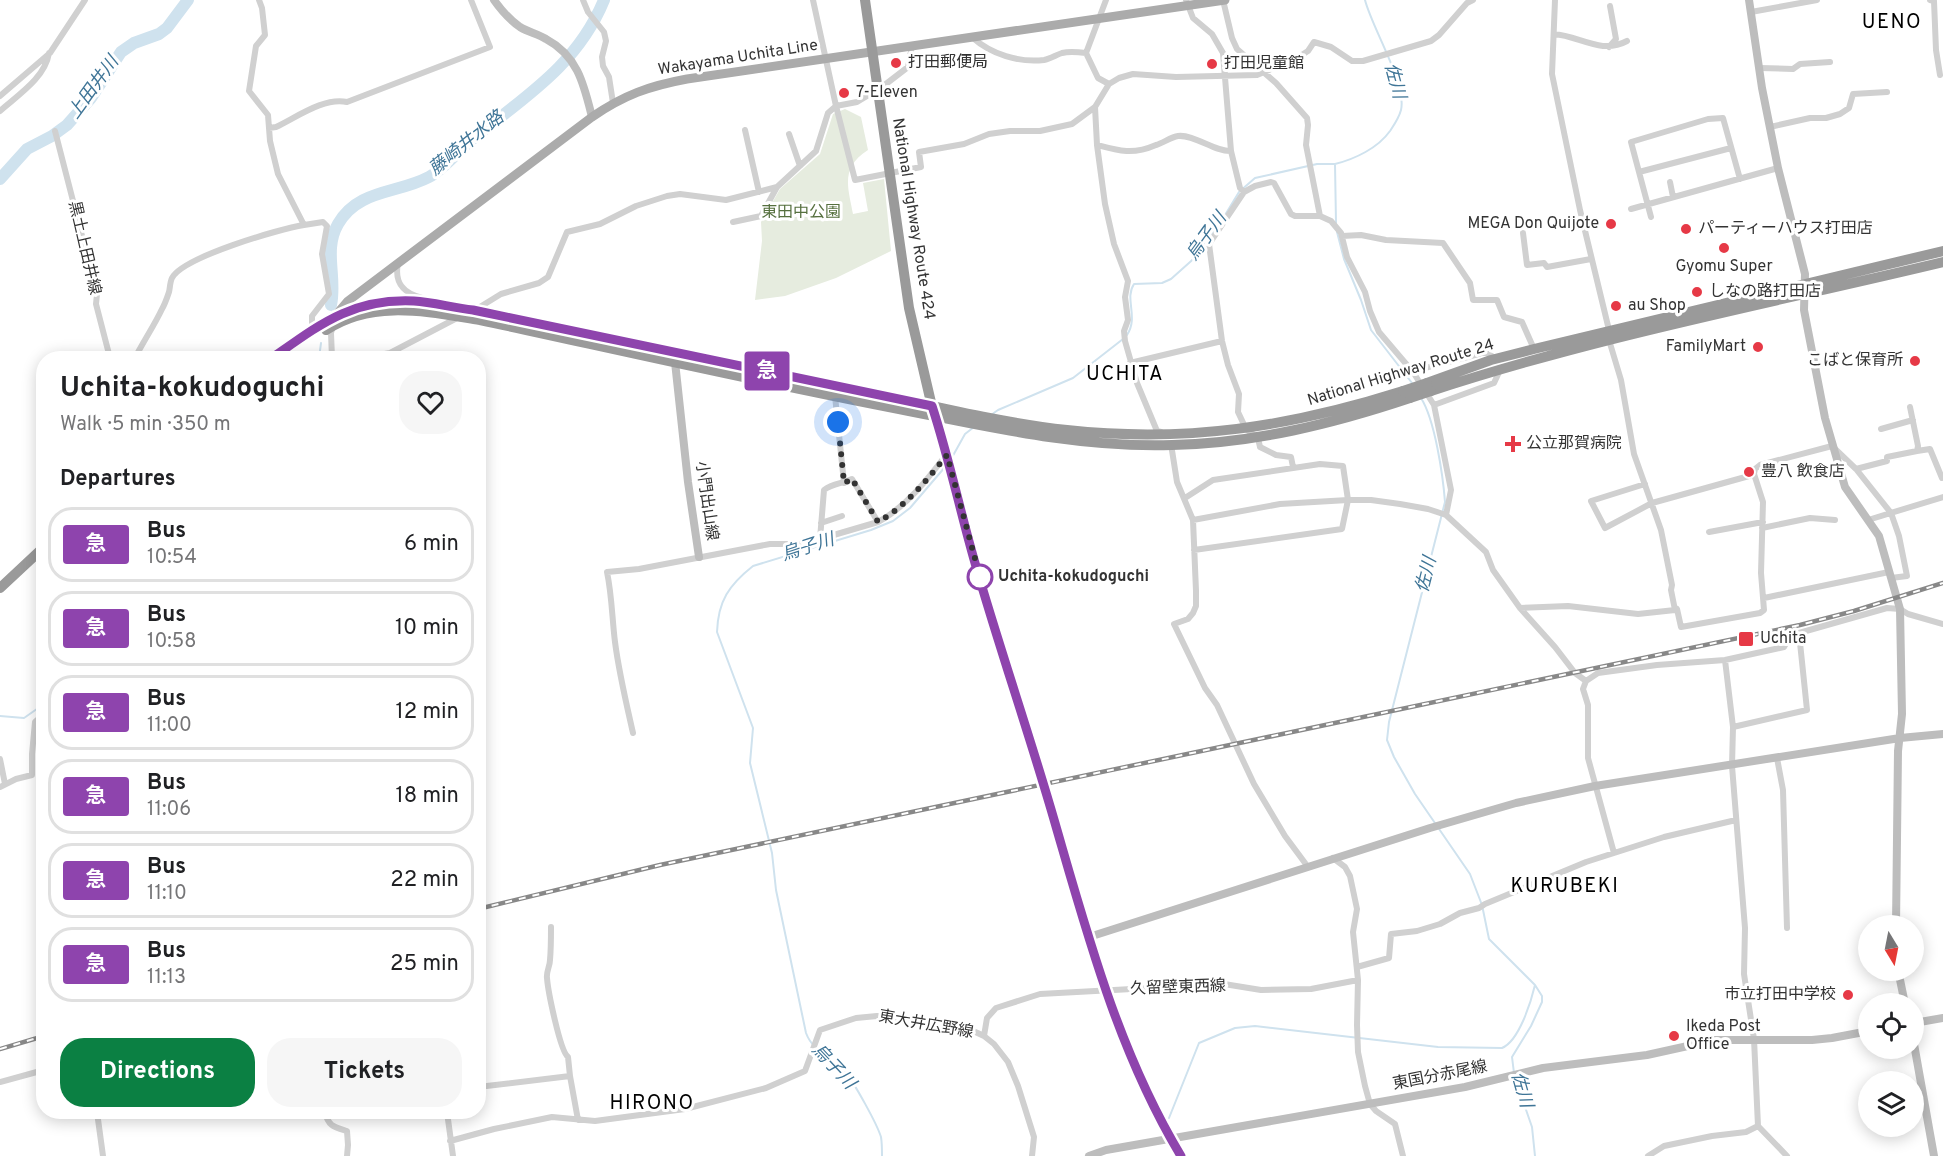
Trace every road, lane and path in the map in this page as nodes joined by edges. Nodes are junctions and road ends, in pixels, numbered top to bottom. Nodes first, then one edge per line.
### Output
1 (85, 0) edge
2 (259, 0) edge
3 (471, 0) edge
4 (494, 0) edge
5 (583, 0) edge
6 (813, 0) edge
7 (865, 0) edge
8 (1106, 0) edge
9 (1224, 0) edge
10 (1473, 0) edge
11 (1556, 0) edge
12 (1749, 0) edge
13 (1817, 0) edge
14 (1935, 0) edge
15 (1186, 3) edge
16 (1610, 6) dead end
17 (1751, 12) junction
18 (1099, 19) junction
19 (1554, 34) junction
20 (973, 38) junction
21 (1627, 41) dead end
22 (912, 46) junction
23 (1609, 47) junction
24 (50, 52) junction
25 (873, 52) junction
26 (1086, 54) junction
27 (825, 59) junction
28 (1830, 62) dead end
29 (1760, 68) junction
30 (1264, 72) junction
31 (1225, 74) junction
32 (1940, 75) dead end
33 (1109, 84) junction
34 (878, 90) junction
35 (1887, 92) dead end
36 (0, 96) edge
37 (613, 103) junction
38 (836, 106) junction
39 (1095, 107) junction
40 (0, 111) edge
41 (592, 117) junction
42 (1770, 126) junction
43 (269, 128) junction
44 (745, 130) dead end
45 (56, 134) dead end
46 (789, 134) dead end
47 (1097, 145) junction
48 (1731, 148) junction
49 (1231, 151) junction
50 (800, 166) junction
51 (1779, 168) junction
52 (890, 172) junction
53 (1639, 172) junction
54 (1740, 179) junction
55 (1670, 182) dead end
56 (777, 187) junction
57 (1242, 190) junction
58 (759, 192) junction
59 (1673, 197) junction
60 (1647, 204) junction
61 (1631, 209) dead end
62 (1320, 216) junction
63 (1652, 217) dead end
64 (733, 222) dead end
65 (304, 225) junction
66 (1523, 233) dead end
67 (1341, 234) junction
68 (1943, 257) edge
69 (1591, 259) junction
70 (398, 262) junction
71 (1804, 289) junction
72 (473, 310) junction
73 (460, 313) junction
74 (335, 320) junction
75 (312, 330) junction
76 (1609, 335) junction
77 (1222, 342) junction
78 (1534, 349) junction
79 (108, 351) edge
80 (139, 351) edge
81 (282, 351) edge
82 (291, 351) edge
83 (332, 351) edge
84 (394, 351) edge
85 (675, 362) junction
86 (1130, 363) junction
87 (1499, 364) junction
88 (1413, 372) junction
89 (1406, 394) junction
90 (835, 396) junction
91 (1434, 405) junction
92 (1910, 407) dead end
93 (934, 411) junction
94 (973, 419) junction
95 (1913, 420) junction
96 (1246, 429) junction
97 (1881, 429) dead end
98 (1166, 435) junction
99 (1257, 438) junction
100 (1172, 445) junction
101 (1832, 447) junction
102 (1917, 451) junction
103 (947, 455) junction
104 (1293, 467) junction
105 (1856, 469) junction
106 (1754, 474) junction
107 (1942, 478) edge
108 (844, 483) junction
109 (1645, 484) junction
110 (1943, 497) edge
111 (1185, 498) junction
112 (1348, 500) junction
113 (1652, 503) junction
114 (1891, 513) junction
115 (1446, 515) junction
116 (842, 516) dead end
117 (1868, 519) junction
118 (1193, 520) junction
119 (1835, 520) dead end
120 (878, 522) junction
121 (821, 523) junction
122 (1762, 525) junction
123 (1709, 532) dead end
124 (820, 539) junction
125 (1194, 550) junction
126 (36, 554) edge
127 (699, 557) junction
128 (1890, 575) junction
129 (0, 588) edge
130 (1764, 598) junction
131 (1520, 608) junction
132 (1900, 609) junction
133 (1675, 610) junction
134 (1943, 624) edge
135 (1799, 633) junction
136 (1725, 660) junction
137 (1586, 681) junction
138 (36, 721) edge
139 (1733, 727) junction
140 (633, 733) dead end
141 (1943, 734) edge
142 (1900, 738) junction
143 (1777, 758) junction
144 (0, 759) edge
145 (1732, 766) junction
146 (2, 786) edge
147 (1594, 786) junction
148 (1736, 820) junction
149 (1614, 853) junction
150 (1333, 858) junction
151 (1308, 867) junction
152 (1896, 915) edge
153 (551, 927) dead end
154 (1787, 928) dead end
155 (1089, 938) junction
156 (1357, 967) junction
157 (1358, 980) junction
158 (1106, 991) junction
159 (1943, 1018) edge
160 (1924, 1021) edge
161 (1858, 1033) edge
162 (984, 1036) junction
163 (1754, 1040) junction
164 (1917, 1059) edge
165 (36, 1072) edge
166 (570, 1076) junction
167 (0, 1082) edge
168 (486, 1086) edge
169 (1371, 1104) junction
170 (98, 1119) edge
171 (327, 1119) edge
172 (448, 1119) edge
173 (578, 1120) junction
174 (1758, 1126) junction
175 (1171, 1139) junction
176 (450, 1141) junction
177 (103, 1156) edge
178 (347, 1156) edge
179 (453, 1156) edge
180 (1032, 1156) edge
181 (1089, 1156) edge
182 (1181, 1156) edge
183 (1403, 1156) edge
184 (1648, 1156) edge
185 (1787, 1156) edge
186 (1934, 1156) edge

1 - 24 street
2 - 43 street
3 - 43 street
4 - 41 street
5 - 37 street
6 - 27 street
7 - 25 highway, National Highway Route 424
8 - 18 street
9 - 15 main road, Wakayama Uchita Line
9 - 30 street
10 - 30 street
11 - 19 street
12 - 17 street
13 - 17 street
14 - 32 street
15 - 18 main road, Wakayama Uchita Line
15 - 31 street
16 - 23 street
17 - 29 street
18 - 20 main road, Wakayama Uchita Line
18 - 26 street
19 - 23 street
19 - 69 street
20 - 22 main road, Wakayama Uchita Line
20 - 26 street
21 - 23 street
22 - 25 main road, Wakayama Uchita Line
22 - 34 street
24 - 36 street
24 - 40 street
25 - 27 main road, Wakayama Uchita Line
25 - 34 highway, National Highway Route 424
26 - 33 street
27 - 37 main road, Wakayama Uchita Line
27 - 38 street
28 - 29 street
29 - 42 street
30 - 31 street
30 - 62 street
31 - 33 street
31 - 49 street
33 - 39 street
34 - 38 street
34 - 52 highway, National Highway Route 424
35 - 42 street
37 - 41 main road, Wakayama Uchita Line
38 - 50 street
38 - 52 street
39 - 47 street
39 - 52 street
41 - 70 main road, Wakayama Uchita Line
42 - 51 street
43 - 65 street
44 - 58 street
45 - 79 street, 黒土上田井線
46 - 50 street
47 - 49 street
47 - 86 street
48 - 53 street
48 - 53 street
48 - 54 street
49 - 57 street
50 - 56 street
51 - 54 street
51 - 71 street
52 - 93 highway, National Highway Route 424
53 - 60 street
54 - 59 street
55 - 59 street
56 - 58 street
56 - 64 street
57 - 62 street
57 - 77 street
58 - 72 street
59 - 60 street
60 - 61 street
60 - 63 street
62 - 67 street
65 - 75 street
65 - 80 street
66 - 69 street
67 - 78 street
67 - 88 street
68 - 71 highway, National Highway Route 24
69 - 76 street
70 - 73 street
70 - 74 main road, Wakayama Uchita Line
71 - 76 highway, National Highway Route 24
71 - 101 street
72 - 73 highway, National Highway Route 24
72 - 93 highway, National Highway Route 24
73 - 74 highway, National Highway Route 24
73 - 84 street
73 - 85 highway, National Highway Route 24
74 - 75 highway, National Highway Route 24
74 - 82 highway, National Highway Route 24
74 - 83 street
75 - 81 highway, National Highway Route 24
76 - 78 highway, National Highway Route 24
76 - 87 highway, National Highway Route 24
76 - 109 street
77 - 86 street
77 - 96 street
78 - 87 highway, National Highway Route 24
85 - 90 highway, National Highway Route 24
85 - 127 street, 小門出山線
86 - 98 street
87 - 88 street
87 - 89 highway, National Highway Route 24, bridge
87 - 91 street
88 - 91 street
89 - 96 highway, National Highway Route 24
89 - 99 highway, National Highway Route 24
90 - 93 highway, National Highway Route 24
90 - 108 street
91 - 115 street
92 - 95 street
93 - 94 highway, National Highway Route 24
93 - 103 main road
94 - 98 highway, National Highway Route 24
94 - 100 highway, National Highway Route 24
95 - 97 street
95 - 102 street
96 - 98 highway, National Highway Route 24
96 - 99 street
98 - 100 street
99 - 100 highway, National Highway Route 24
99 - 104 street
100 - 111 street
101 - 105 street
101 - 106 street
101 - 117 street
102 - 105 street
102 - 107 street
103 - 120 street
103 - 155 main road, bridge
104 - 111 street
104 - 112 street
105 - 114 street
106 - 113 street
106 - 122 street
108 - 120 street
108 - 121 street
109 - 113 street
109 - 113 street
110 - 114 street
111 - 118 street
112 - 115 street
112 - 118 street
112 - 125 street
113 - 133 street
114 - 117 street
114 - 128 street
115 - 131 street
116 - 121 street
117 - 128 street
118 - 125 street
119 - 122 street
120 - 124 street, 小門出山線
121 - 124 street
122 - 123 street
122 - 130 street
124 - 127 street, 小門出山線
125 - 151 street
126 - 129 highway
127 - 140 street
128 - 130 street
128 - 132 street
130 - 133 street
131 - 133 street
131 - 137 street
132 - 134 street
132 - 135 street
132 - 142 street
135 - 136 street
135 - 139 street
136 - 137 street
136 - 139 street
137 - 147 street
138 - 146 street
139 - 145 street
141 - 142 street
142 - 143 street
142 - 152 street
143 - 145 street
143 - 154 street
144 - 146 street
145 - 147 street
145 - 148 street
147 - 149 street
147 - 150 street
148 - 149 street
148 - 163 street
149 - 156 street
150 - 151 street
150 - 156 street
151 - 155 street
153 - 166 street
155 - 158 main road
156 - 157 street
157 - 158 street, 久留壁東西線
157 - 169 street
158 - 162 street, 久留壁東西線
158 - 175 main road
159 - 160 street
161 - 163 street, 東国分赤尾線
162 - 173 street, 東大井広野線
162 - 180 street, 東大井広野線
163 - 169 street, 東国分赤尾線
163 - 174 street
164 - 186 street
165 - 167 street
166 - 168 street
166 - 173 street
169 - 175 street, 東国分赤尾線
169 - 183 street
170 - 177 street
171 - 178 street
172 - 176 street
173 - 176 street, 東大井広野線
174 - 184 street
174 - 185 street
175 - 181 street, 東国分赤尾線
175 - 182 main road
176 - 179 street

